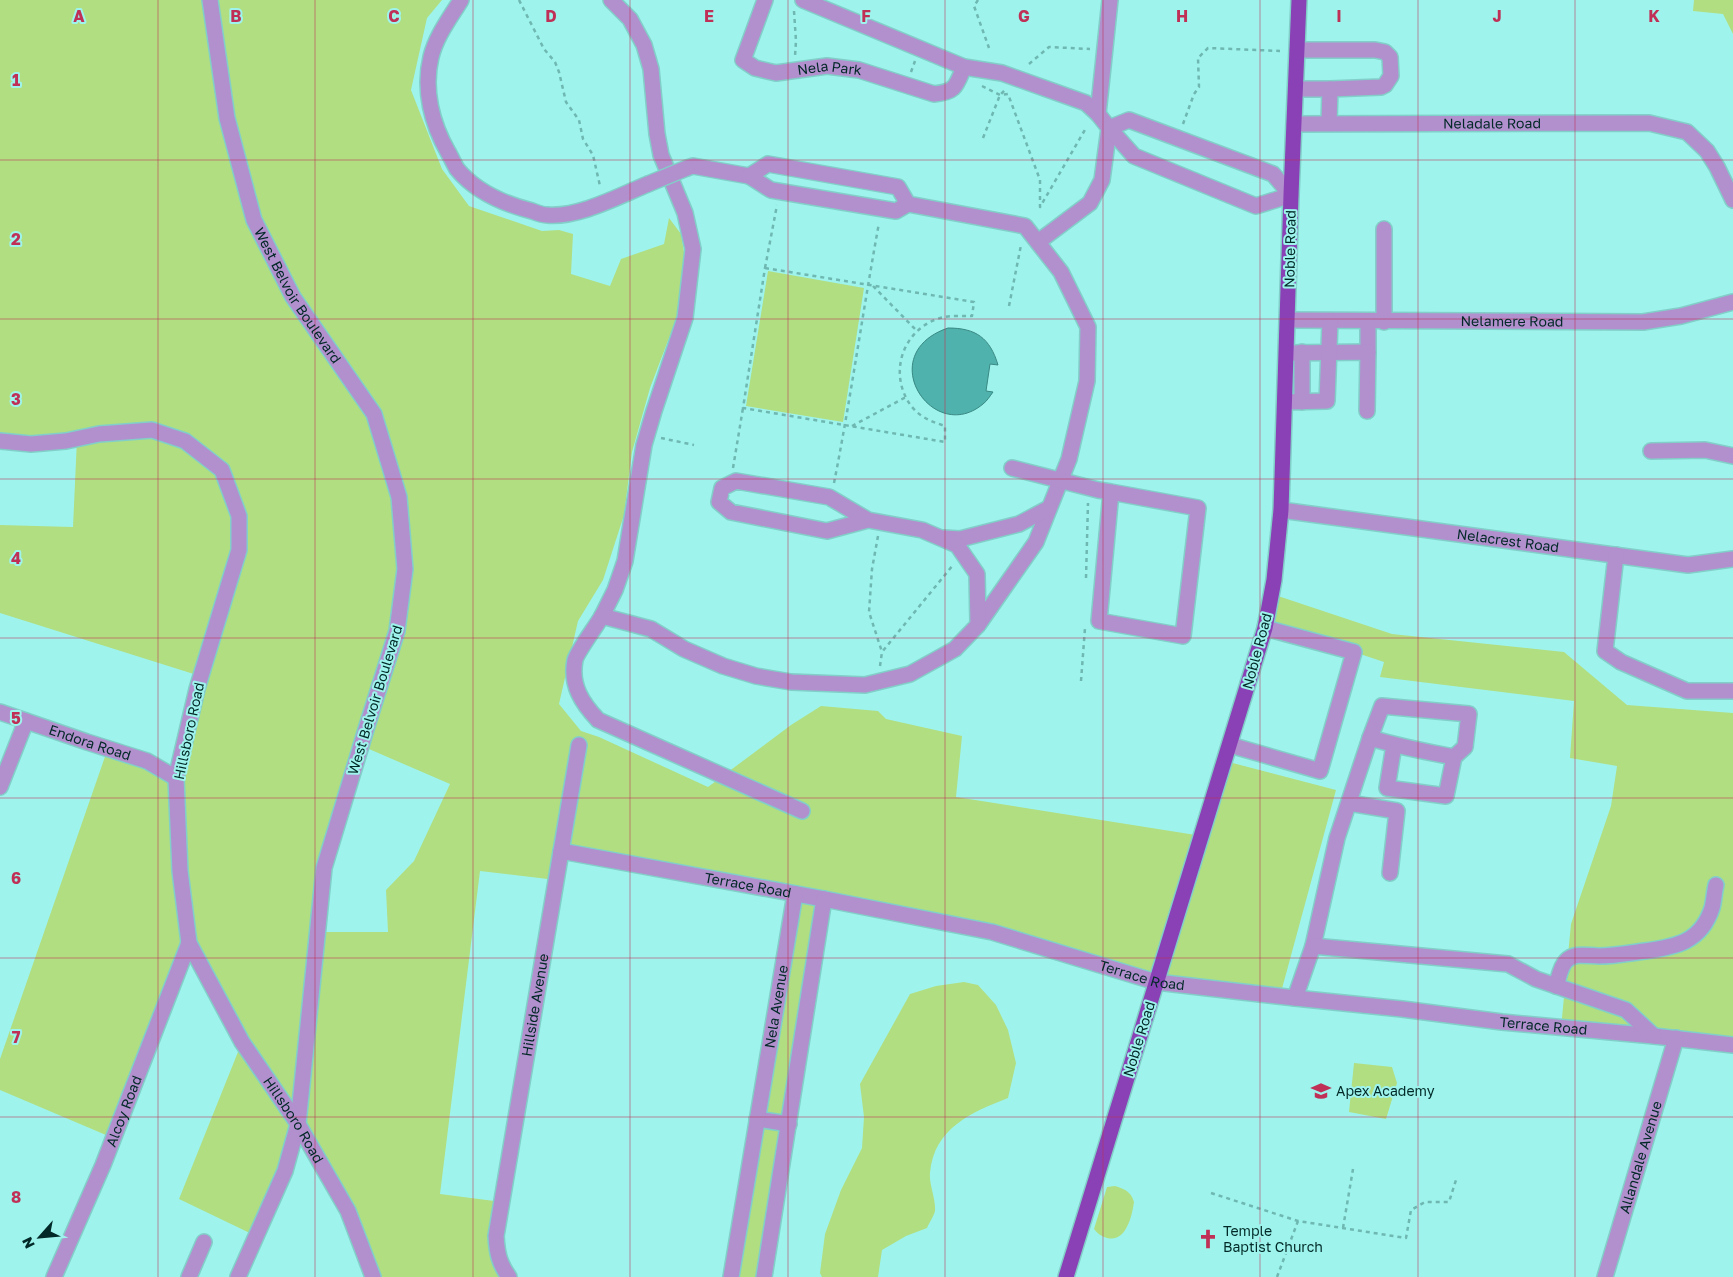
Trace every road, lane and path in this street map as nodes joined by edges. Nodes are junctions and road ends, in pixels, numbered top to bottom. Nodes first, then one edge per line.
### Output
1 (210, 0) edge
2 (461, 0) edge
3 (520, 0) edge
4 (611, 0) edge
5 (765, 0) edge
6 (978, 0) edge
7 (1110, 0) edge
8 (1299, 0) edge
9 (798, 4) edge
10 (988, 48) dead end
11 (1092, 49) dead end
12 (1297, 50) junction
13 (1280, 51) dead end
14 (918, 53) dead end
15 (794, 60) dead end
16 (1029, 64) dead end
17 (964, 66) junction
18 (910, 77) dead end
19 (977, 84) dead end
20 (1006, 88) dead end
21 (1296, 89) junction
22 (1330, 89) junction
23 (1000, 95) junction
24 (1098, 114) junction
25 (1329, 123) junction
26 (1294, 124) junction
27 (1086, 128) dead end
28 (1109, 128) junction
29 (1181, 128) dead end
30 (983, 138) dead end
31 (749, 176) junction
32 (600, 186) dead end
33 (1291, 195) junction
34 (1733, 200) edge
35 (908, 204) junction
36 (778, 205) dead end
37 (880, 219) dead end
38 (1384, 229) dead end
39 (1022, 242) dead end
40 (1038, 242) junction
41 (765, 268) junction
42 (868, 285) junction
43 (873, 286) junction
44 (1733, 302) edge
45 (1009, 306) dead end
46 (1288, 320) junction
47 (1330, 321) junction
48 (1368, 322) junction
49 (1384, 322) junction
50 (917, 330) junction
51 (1302, 352) junction
52 (1329, 352) junction
53 (1368, 352) junction
54 (1287, 353) junction
55 (906, 397) junction
56 (1285, 402) junction
57 (1302, 402) junction
58 (743, 408) junction
59 (1366, 411) dead end
60 (846, 426) junction
61 (851, 427) junction
62 (656, 438) dead end
63 (0, 441) edge
64 (694, 445) dead end
65 (1651, 451) dead end
66 (1733, 456) edge
67 (1012, 468) dead end
68 (733, 469) dead end
69 (1060, 480) junction
70 (834, 485) dead end
71 (1111, 492) junction
72 (1088, 503) dead end
73 (1049, 508) junction
74 (1281, 510) junction
75 (868, 520) junction
76 (883, 523) junction
77 (941, 538) junction
78 (1616, 556) junction
79 (1733, 559) edge
80 (956, 562) dead end
81 (1086, 583) dead end
82 (602, 616) junction
83 (1085, 622) dead end
84 (978, 625) junction
85 (1265, 628) junction
86 (882, 652) junction
87 (880, 670) dead end
88 (1081, 682) dead end
89 (1733, 691) edge
90 (0, 712) edge
91 (26, 721) junction
92 (1370, 738) junction
93 (1230, 744) junction
94 (579, 745) dead end
95 (1394, 745) junction
96 (1454, 757) junction
97 (176, 778) junction
98 (0, 787) edge
99 (1349, 803) junction
100 (802, 811) dead end
101 (561, 852) junction
102 (1390, 873) dead end
103 (1716, 886) dead end
104 (795, 894) junction
105 (824, 899) junction
106 (189, 943) junction
107 (1313, 946) junction
108 (1156, 982) junction
109 (1556, 986) junction
110 (1295, 998) junction
111 (1654, 1036) junction
112 (1676, 1038) junction
113 (1733, 1045) edge
114 (758, 1119) junction
115 (298, 1124) junction
116 (788, 1124) junction
117 (1353, 1169) dead end
118 (1456, 1180) dead end
119 (1211, 1193) dead end
120 (1298, 1221) junction
121 (1344, 1228) junction
122 (204, 1242) dead end
123 (505, 1271) edge
124 (54, 1277) edge
125 (189, 1277) edge
126 (238, 1277) edge
127 (374, 1277) edge
128 (731, 1277) edge
129 (764, 1277) edge
130 (1066, 1277) edge
131 (1277, 1277) edge
132 (1604, 1277) edge

1 - 115 street, West Belvoir Boulevard
2 - 31 street, bridge
3 - 32 path
4 - 82 street
5 - 17 street, Nela Park
6 - 10 path
7 - 24 street
8 - 12 main road, Noble Road
9 - 15 path
9 - 17 street
11 - 16 path
12 - 21 main road, Noble Road
12 - 22 street
13 - 29 path
14 - 18 path
17 - 24 street
19 - 23 path
20 - 23 path
21 - 22 street
21 - 26 main road, Noble Road
22 - 25 street
23 - 27 path
23 - 30 path
24 - 28 street
25 - 26 street, Neladale Road
25 - 34 street, Neladale Road
26 - 33 main road, Noble Road
28 - 33 street
28 - 33 street
28 - 40 street
31 - 35 street
31 - 35 street
33 - 46 main road, Noble Road
35 - 40 street
36 - 41 path
37 - 42 path
38 - 49 street
39 - 45 path
40 - 69 street
41 - 42 path
41 - 58 path
42 - 43 path
42 - 60 path
43 - 50 path
43 - 50 path
44 - 49 street, Nelamere Road
46 - 47 street, Nelamere Road
46 - 54 main road, Noble Road
47 - 48 street, Nelamere Road
47 - 52 street
48 - 49 street, Nelamere Road
48 - 53 street
50 - 55 path
51 - 52 street
51 - 54 street
51 - 57 street
52 - 53 street
52 - 57 street
53 - 59 street
54 - 56 main road, Noble Road
55 - 61 path
55 - 61 path
56 - 57 street
56 - 74 main road, Noble Road
58 - 60 path
58 - 68 path
60 - 61 path
60 - 70 path
62 - 64 path
63 - 97 street, Hillsboro Road
65 - 66 street
67 - 69 street
69 - 71 street
69 - 73 street
71 - 71 street
72 - 81 path
73 - 77 street
73 - 84 street
74 - 78 street, Nelacrest Road
74 - 85 main road, Noble Road
75 - 75 street
75 - 76 street
76 - 77 street
76 - 86 path
77 - 84 street
78 - 79 street, Nelacrest Road
78 - 89 street
80 - 86 path
82 - 84 street
82 - 100 street
83 - 88 path
85 - 93 main road, Noble Road
85 - 93 street
86 - 87 path
90 - 91 street, Endora Road
91 - 97 street, Endora Road
91 - 98 street
92 - 95 street
92 - 96 street
92 - 99 street
93 - 108 main road, Noble Road
94 - 101 street, Hillside Avenue
95 - 96 street
95 - 96 street
97 - 106 street, Hillsboro Road
99 - 102 street
99 - 107 street
101 - 104 street, Terrace Road
101 - 123 street, Hillside Avenue
103 - 109 street
104 - 105 street, Terrace Road
104 - 114 street, Nela Avenue
105 - 108 street, Terrace Road
105 - 116 street
106 - 115 street, Hillsboro Road
106 - 124 street, Alcoy Road
107 - 109 street
107 - 110 street
108 - 110 street, Terrace Road
108 - 130 main road, Noble Road
109 - 111 street
110 - 111 street, Terrace Road
111 - 112 street, Terrace Road
112 - 113 street, Terrace Road
112 - 132 street, Allandale Avenue
114 - 116 street
114 - 128 street, Nela Avenue
115 - 126 street, West Belvoir Boulevard
115 - 127 street, Hillsboro Road
116 - 129 street
117 - 121 path
118 - 121 path
119 - 120 path
120 - 121 path
120 - 131 path
122 - 125 street

